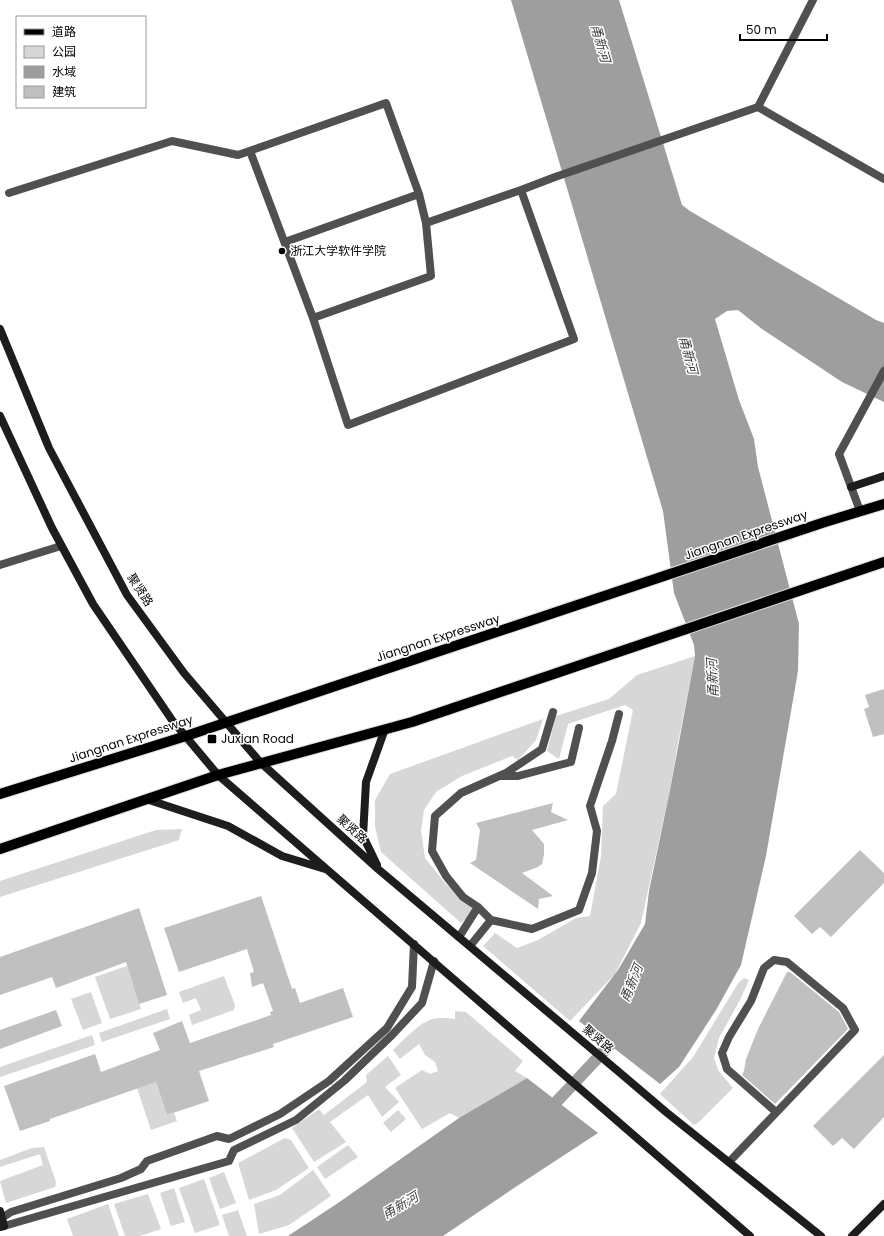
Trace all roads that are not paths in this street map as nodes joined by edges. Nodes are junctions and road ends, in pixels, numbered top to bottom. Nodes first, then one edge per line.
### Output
1 (813, 0) edge
2 (758, 107) junction
3 (250, 151) junction
4 (884, 179) edge
5 (521, 190) junction
6 (9, 193) dead end
7 (419, 194) junction
8 (426, 224) junction
9 (285, 242) junction
10 (314, 318) junction
11 (0, 329) edge
12 (884, 371) edge
13 (0, 416) edge
14 (884, 476) edge
15 (851, 487) junction
16 (884, 504) edge
17 (860, 511) junction
18 (61, 546) junction
19 (884, 562) edge
20 (0, 565) edge
21 (553, 712) dead end
22 (618, 714) dead end
23 (226, 722) junction
24 (579, 728) dead end
25 (386, 729) junction
26 (186, 736) junction
27 (260, 762) junction
28 (218, 775) junction
29 (498, 777) junction
30 (0, 794) edge
31 (146, 799) junction
32 (0, 849) edge
33 (378, 869) junction
34 (330, 870) junction
35 (478, 907) junction
36 (491, 920) junction
37 (459, 937) junction
38 (414, 944) junction
39 (470, 946) junction
40 (434, 961) junction
41 (776, 1112) junction
42 (729, 1162) junction
43 (884, 1204) edge
44 (1, 1220) edge
45 (750, 1236) edge
46 (821, 1236) edge
47 (852, 1236) edge

1 - 2 street
2 - 4 street
2 - 5 street
3 - 6 street
3 - 7 street
3 - 9 street
5 - 8 street
5 - 10 street
7 - 8 street
7 - 9 street
8 - 10 street
9 - 10 street
11 - 23 main road, 聚贤路
12 - 15 street
13 - 18 main road
14 - 15 main road
15 - 17 street
16 - 17 main road, Jiangnan Expressway
17 - 23 main road, Jiangnan Expressway
18 - 20 street
18 - 26 main road
19 - 25 main road
21 - 29 street
22 - 36 street
23 - 26 main road, Jiangnan Expressway
23 - 27 main road, 聚贤路
24 - 29 street
25 - 27 main road
25 - 33 main road
26 - 28 main road
26 - 30 main road, Jiangnan Expressway
27 - 28 main road
27 - 33 main road, 聚贤路
28 - 31 main road
28 - 34 main road
29 - 35 street
31 - 32 main road
31 - 34 main road
33 - 37 main road, 聚贤路
34 - 38 main road
35 - 36 street
35 - 37 street
36 - 39 street
37 - 39 main road, 聚贤路
38 - 40 main road
38 - 44 street
39 - 42 main road, 聚贤路
40 - 44 street
40 - 45 main road
41 - 41 street
41 - 42 street
42 - 46 main road, 聚贤路
43 - 47 main road

